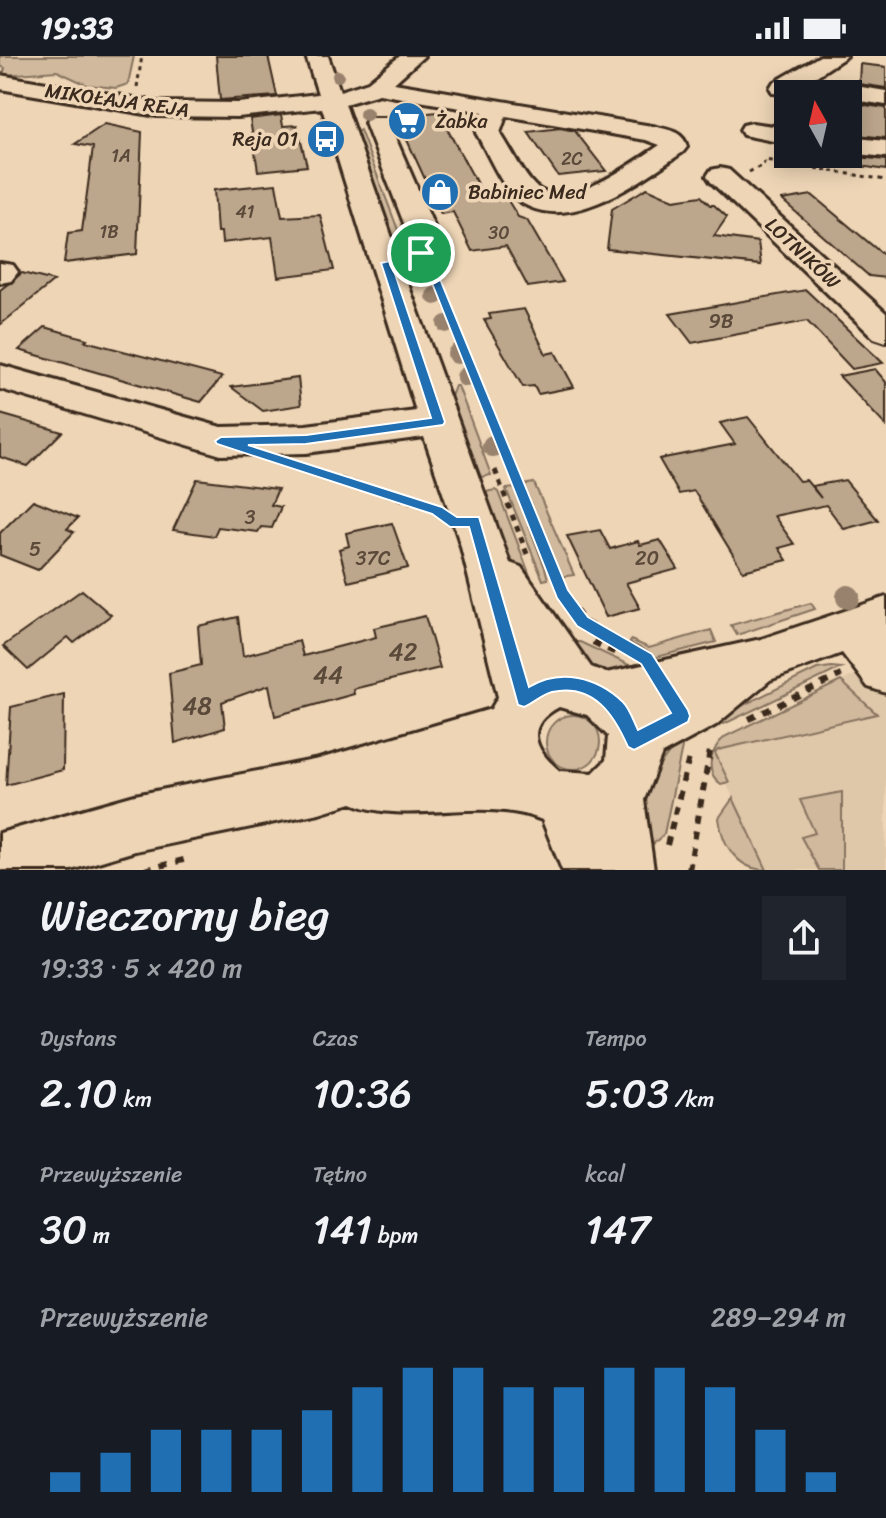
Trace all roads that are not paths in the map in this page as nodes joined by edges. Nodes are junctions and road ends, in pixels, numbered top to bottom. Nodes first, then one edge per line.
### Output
1 (317, 56) edge
2 (413, 56) edge
3 (830, 59) edge
4 (790, 69) edge
5 (0, 82) edge
6 (376, 87) junction
7 (772, 93) dead end
8 (886, 98) edge
9 (331, 100) junction
10 (497, 107) junction
11 (377, 123) dead end
12 (752, 130) dead end
13 (774, 134) edge
14 (862, 146) edge
15 (886, 149) edge
16 (731, 176) road end
17 (386, 263) junction
18 (886, 331) edge
19 (0, 377) edge
20 (438, 422) junction
21 (478, 532) junction
22 (875, 644) edge
23 (589, 673) junction
24 (686, 699) junction
25 (517, 714) junction
26 (586, 780) junction
27 (319, 786) junction
28 (645, 861) edge
29 (0, 862) edge
30 (591, 870) edge

1 - 9 street
2 - 6 street
3 - 4 street
4 - 7 street
4 - 8 street
5 - 9 street, MIKOŁAJA REJA
6 - 9 street, MIKOŁAJA REJA
6 - 10 street
9 - 17 street
10 - 10 street
11 - 17 street
12 - 13 street
14 - 15 street
16 - 18 street, LOTNIKÓW
17 - 20 street
19 - 20 street
20 - 21 street
21 - 23 street
21 - 25 street
22 - 24 street
23 - 24 street
23 - 25 street
23 - 26 street
24 - 26 street
25 - 26 street
25 - 27 street
26 - 27 street
26 - 28 street
26 - 30 street
27 - 29 street

